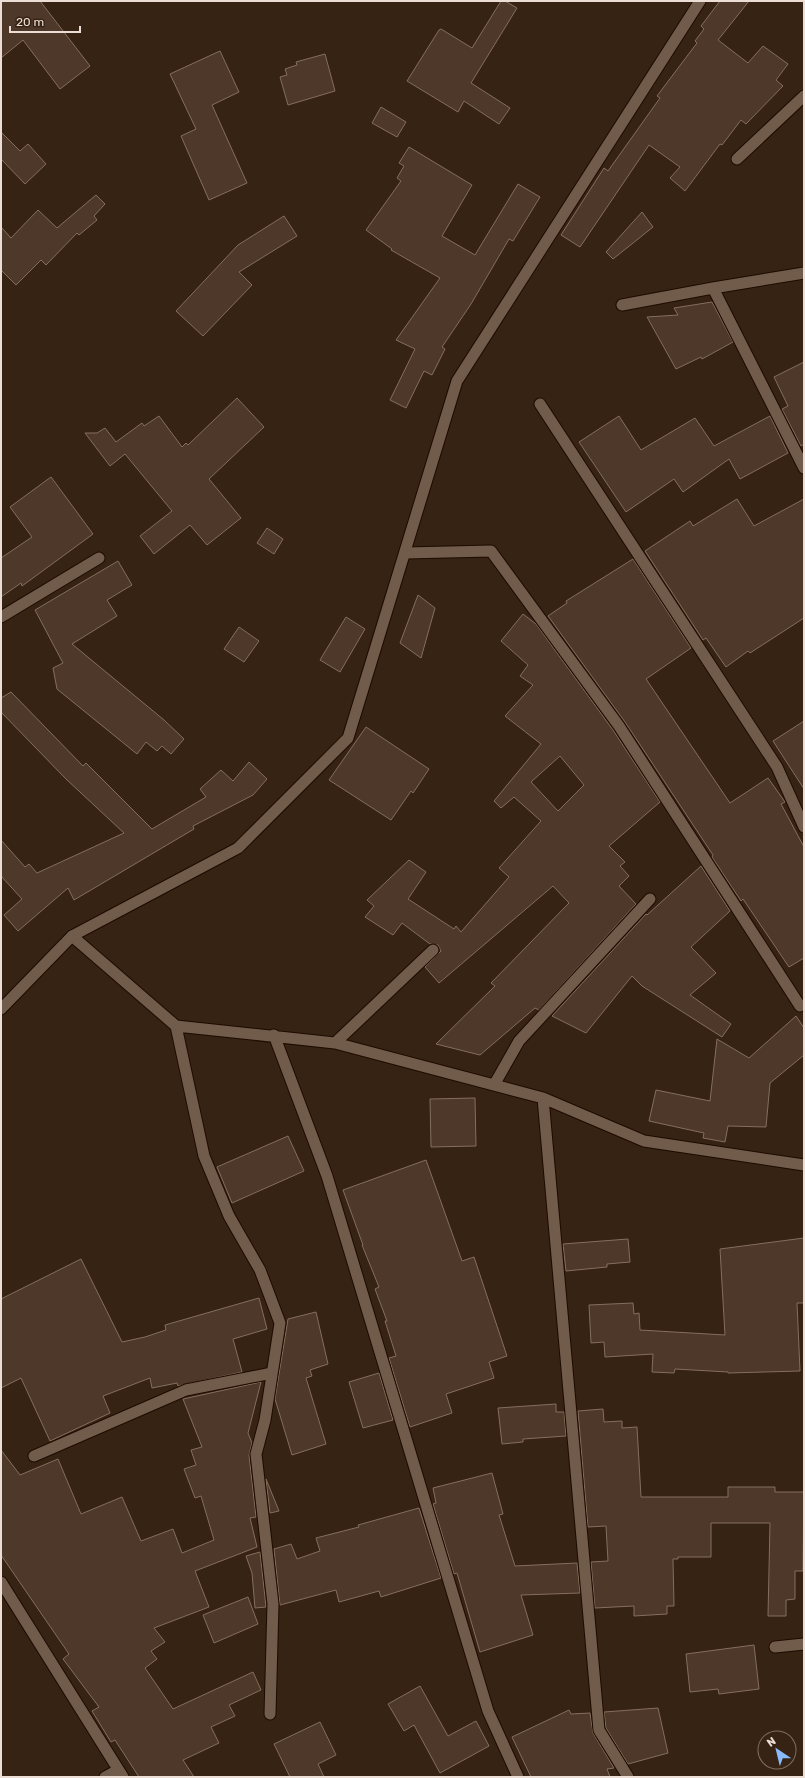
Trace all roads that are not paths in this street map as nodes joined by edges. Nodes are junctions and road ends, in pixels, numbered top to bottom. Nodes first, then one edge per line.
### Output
1 (700, 1) edge
2 (804, 96) edge
3 (737, 158) dead end
4 (804, 273) edge
5 (714, 288) junction
6 (622, 305) dead end
7 (540, 404) dead end
8 (804, 468) edge
9 (405, 553) junction
10 (98, 558) dead end
11 (1, 617) edge
12 (804, 827) edge
13 (650, 899) dead end
14 (72, 936) junction
15 (433, 950) dead end
16 (800, 1006) dead end
17 (1, 1009) edge
18 (176, 1026) junction
19 (274, 1035) junction
20 (335, 1043) junction
21 (494, 1085) junction
22 (543, 1098) junction
23 (804, 1165) edge
24 (272, 1373) junction
25 (34, 1456) dead end
26 (1, 1582) edge
27 (804, 1644) edge
28 (775, 1647) dead end
29 (270, 1714) dead end
30 (120, 1773) edge
31 (105, 1777) edge
32 (518, 1777) edge
33 (628, 1777) edge

1 - 9 street
2 - 3 street
4 - 5 street
5 - 6 street
5 - 8 street
7 - 12 street
9 - 14 street
9 - 16 street
10 - 11 street
13 - 21 street
14 - 17 street
14 - 18 street
15 - 20 street
18 - 19 street
18 - 24 street
19 - 20 street
19 - 32 street
20 - 21 street
21 - 22 street
22 - 23 street
22 - 33 street
24 - 25 street
24 - 29 street
26 - 30 street
27 - 28 street
30 - 31 street

